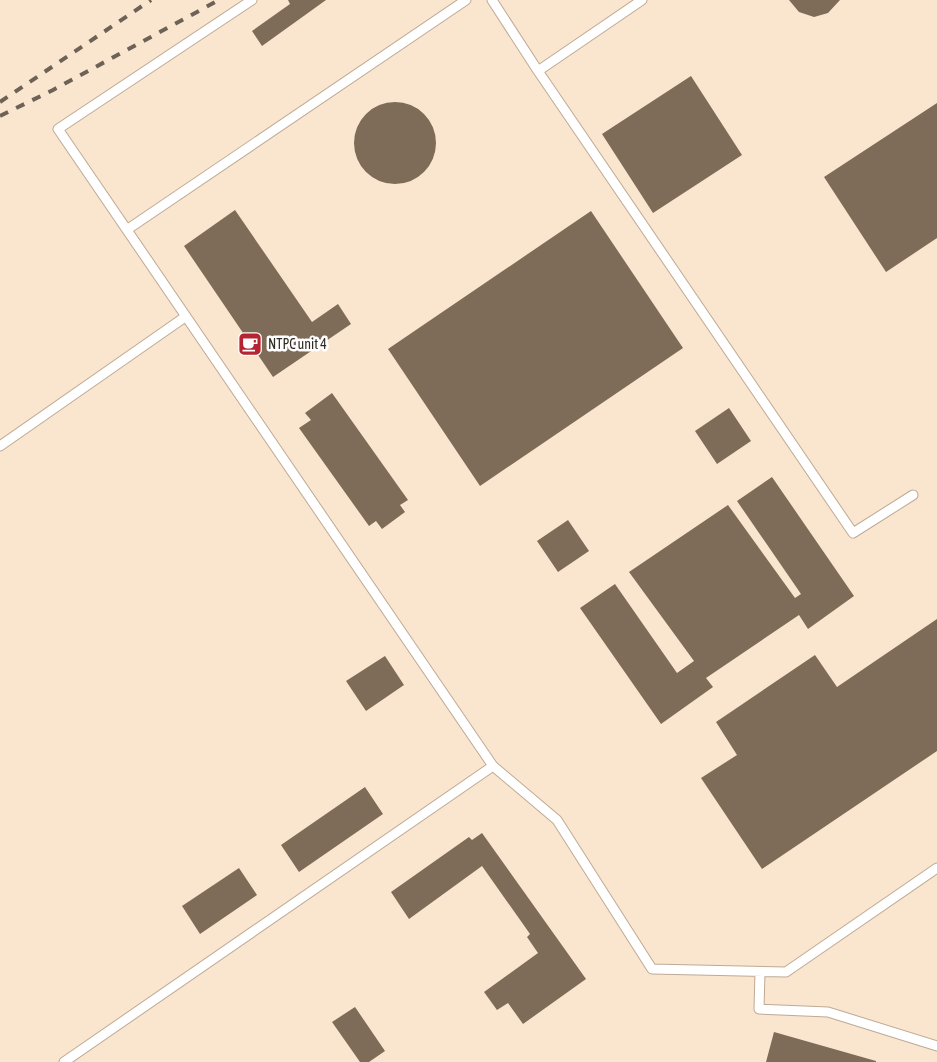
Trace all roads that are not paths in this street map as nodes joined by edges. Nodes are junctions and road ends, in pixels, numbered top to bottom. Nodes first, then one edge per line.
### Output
1 (252, 0) edge
2 (466, 0) edge
3 (492, 0) edge
4 (642, 0) edge
5 (538, 71) junction
6 (128, 229) junction
7 (185, 316) junction
8 (0, 446) edge
9 (913, 494) dead end
10 (493, 766) junction
11 (937, 868) edge
12 (760, 972) junction
13 (937, 1046) edge
14 (64, 1062) edge

1 - 6 lane
2 - 6 lane
3 - 5 lane
4 - 5 lane
5 - 9 lane
6 - 7 lane
7 - 8 lane
7 - 10 lane
10 - 12 lane
10 - 14 lane
11 - 12 lane
12 - 13 lane

